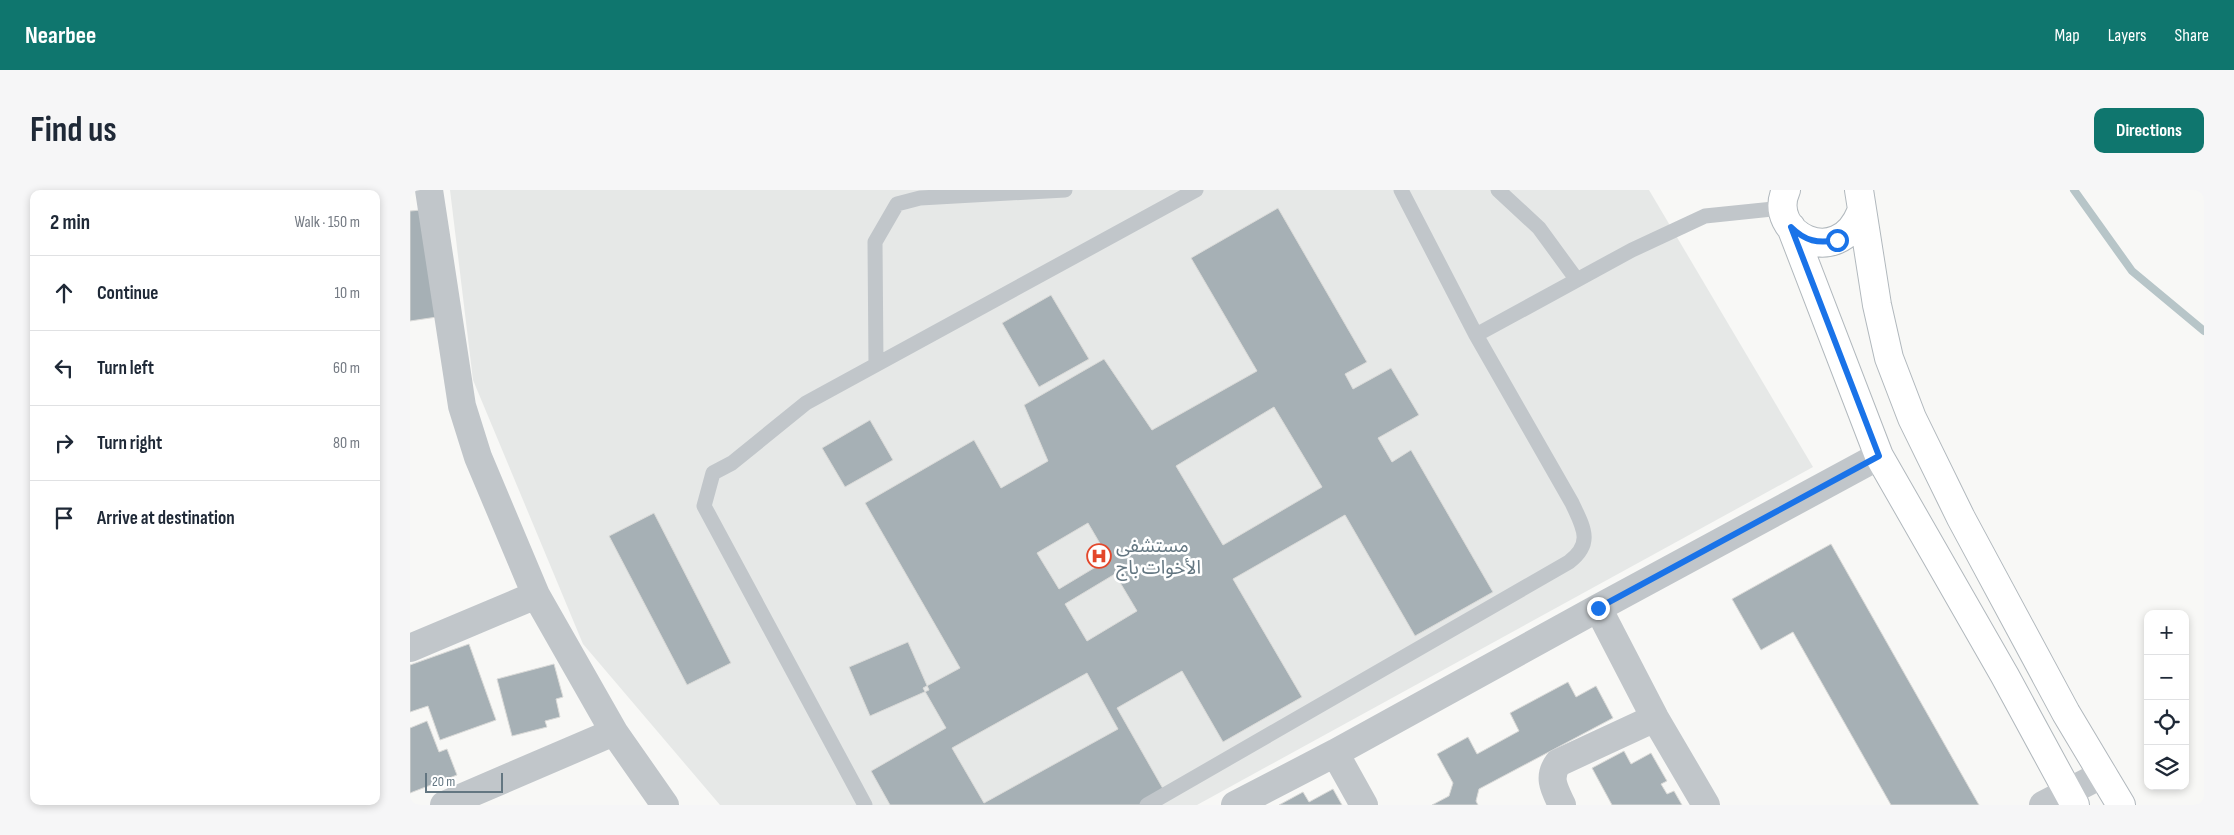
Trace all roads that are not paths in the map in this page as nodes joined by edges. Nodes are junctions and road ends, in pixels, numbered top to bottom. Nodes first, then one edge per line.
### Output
1 (429, 190) edge
2 (1065, 190) edge
3 (1196, 190) edge
4 (1401, 190) edge
5 (1498, 190) edge
6 (1860, 201) edge
7 (1787, 208) edge
8 (1577, 280) junction
9 (1476, 335) junction
10 (876, 364) junction
11 (1879, 456) junction
12 (536, 594) junction
13 (1598, 608) junction
14 (410, 648) edge
15 (1655, 718) junction
16 (614, 732) junction
17 (1336, 753) junction
18 (2103, 774) junction
19 (2072, 798) edge
20 (444, 805) edge
21 (665, 805) edge
22 (865, 805) edge
23 (1147, 805) edge
24 (1235, 805) edge
25 (1364, 805) edge
26 (1562, 805) edge
27 (1706, 805) edge
28 (2043, 805) edge
29 (2121, 805) edge

1 - 12 street
2 - 10 lane
3 - 10 lane
4 - 9 lane
5 - 8 lane
6 - 7 main road
6 - 18 main road
7 - 8 lane
7 - 11 main road
8 - 9 lane
9 - 23 lane
10 - 22 lane
11 - 13 street
11 - 19 main road
12 - 14 street
12 - 16 street
13 - 15 street
13 - 17 street
15 - 26 street
15 - 27 street
16 - 20 street
16 - 21 street
17 - 24 street
17 - 25 street
18 - 19 street
18 - 29 main road
19 - 28 street

